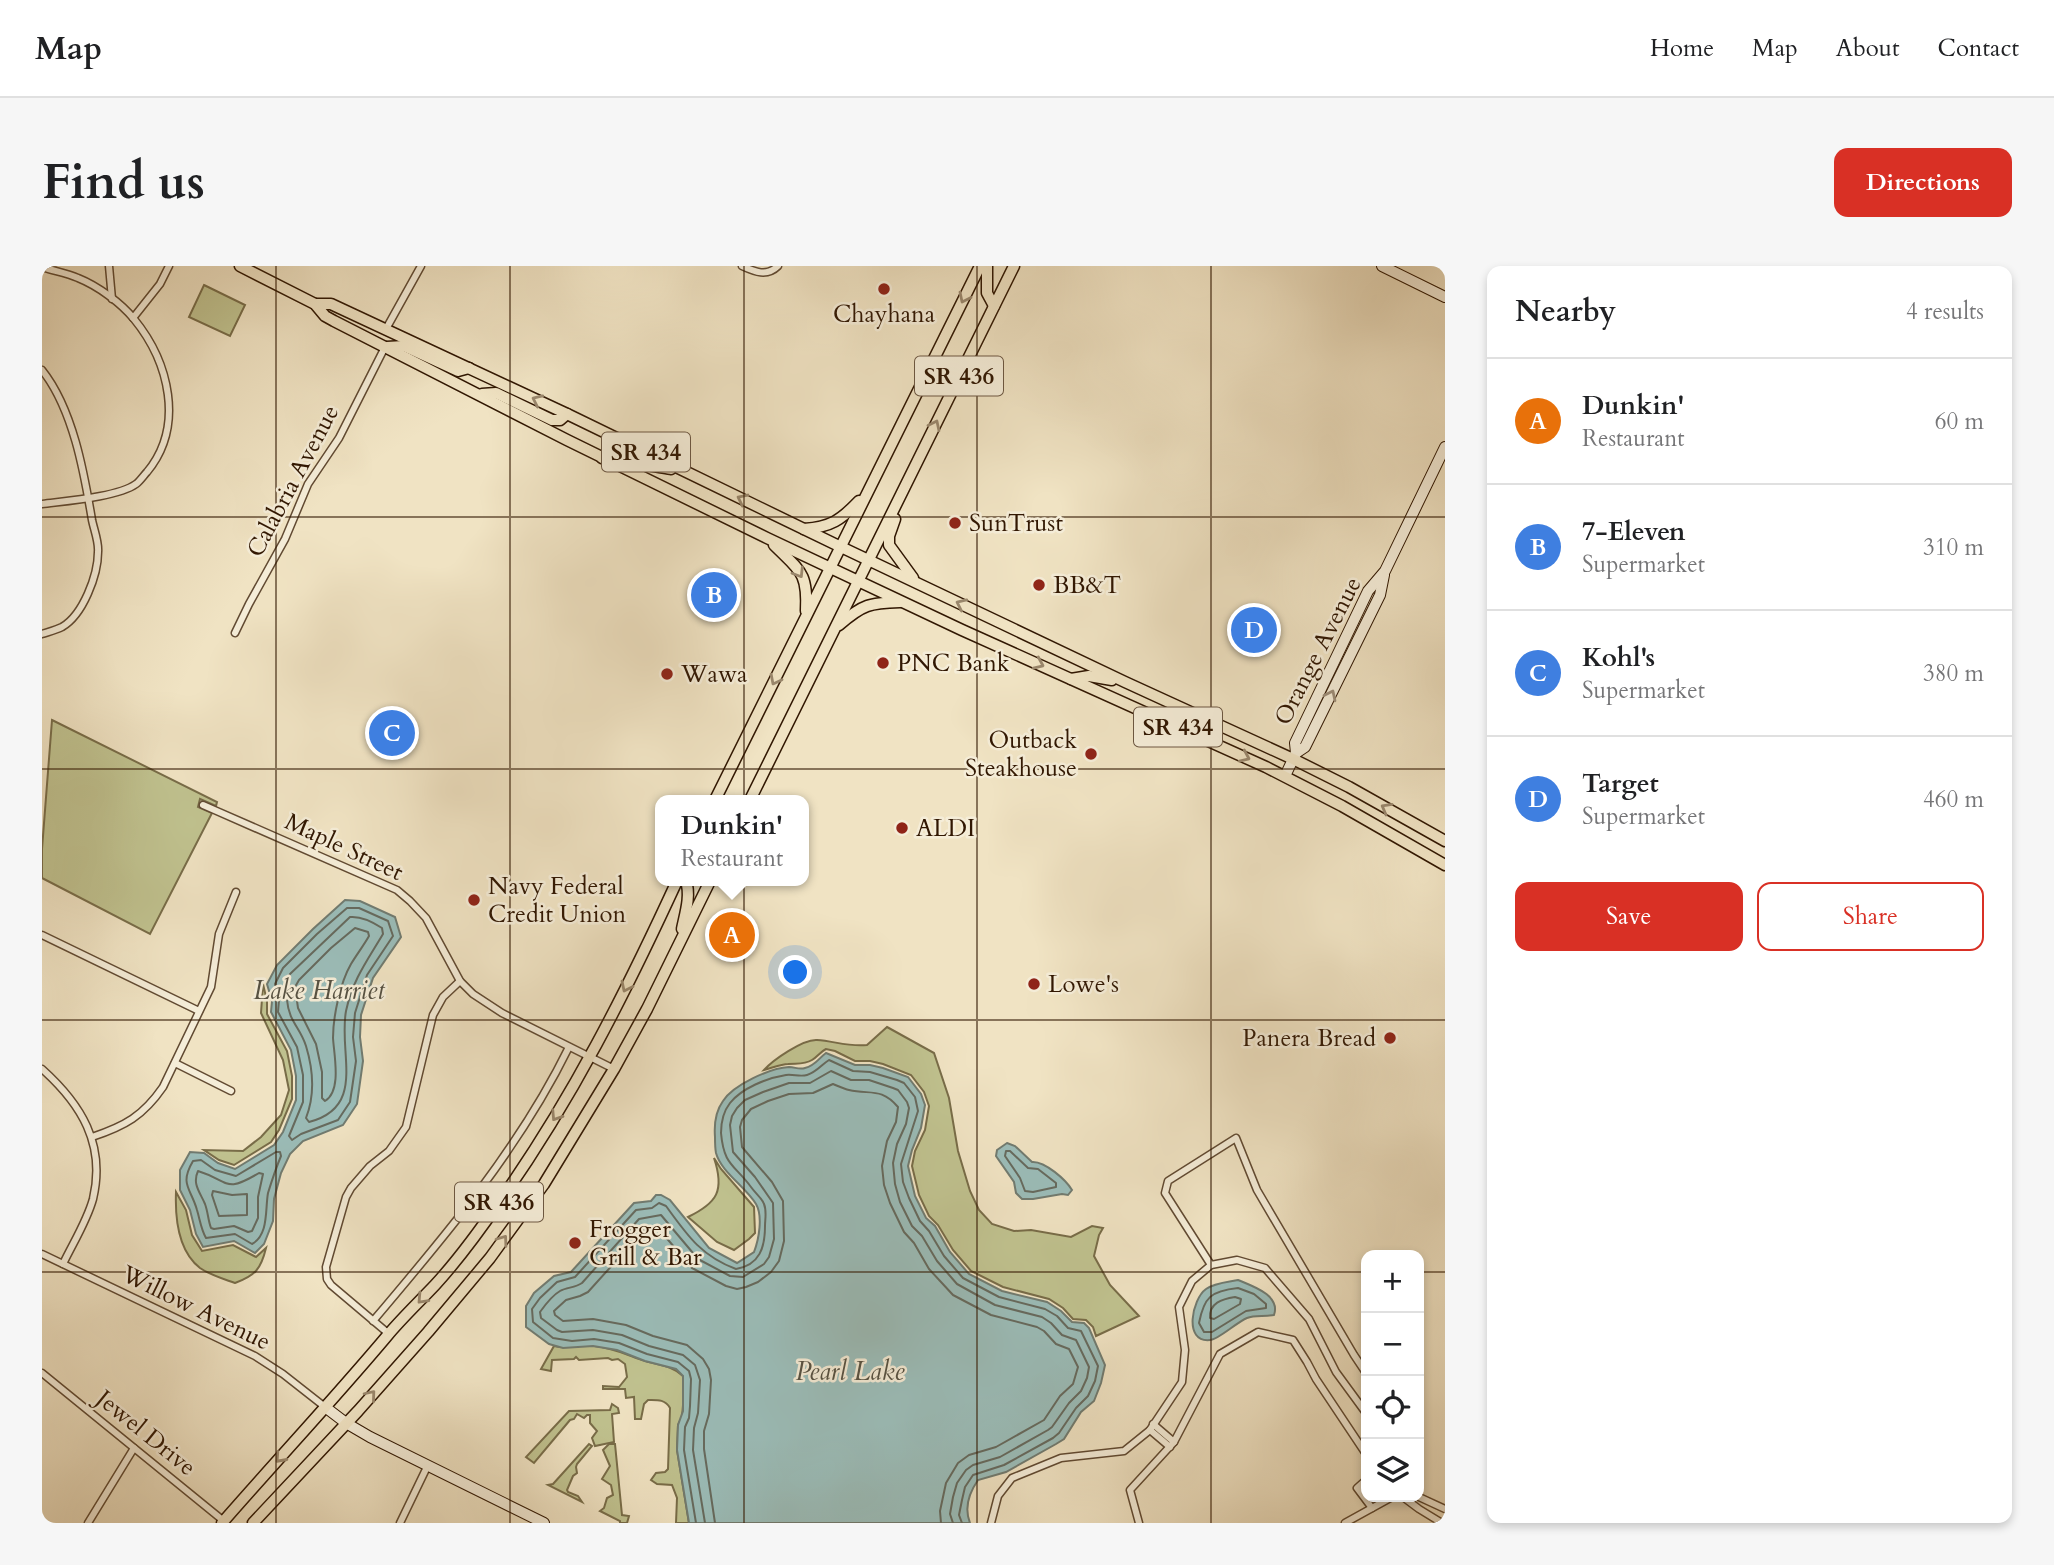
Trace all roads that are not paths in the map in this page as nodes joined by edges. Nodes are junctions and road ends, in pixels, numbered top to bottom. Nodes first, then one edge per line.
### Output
1 (109, 266) edge
2 (169, 266) edge
3 (240, 266) edge
4 (421, 266) edge
5 (742, 266) edge
6 (778, 266) edge
7 (980, 266) edge
8 (987, 266) edge
9 (1014, 266) edge
10 (1382, 266) edge
11 (42, 267) edge
12 (1445, 298) edge
13 (112, 299) junction
14 (315, 304) junction
15 (995, 306) junction
16 (133, 318) junction
17 (334, 321) junction
18 (386, 329) junction
19 (384, 347) junction
20 (469, 368) junction
21 (42, 370) edge
22 (479, 394) junction
23 (568, 414) junction
24 (1445, 447) edge
25 (602, 458) junction
26 (684, 471) junction
27 (905, 486) junction
28 (868, 491) junction
29 (89, 499) junction
30 (42, 504) edge
31 (803, 529) junction
32 (767, 538) junction
33 (841, 547) junction
34 (868, 560) junction
35 (831, 568) junction
36 (858, 580) junction
37 (916, 582) junction
38 (904, 603) junction
39 (805, 618) junction
40 (835, 629) junction
41 (235, 633) dead end
42 (42, 634) edge
43 (1071, 679) junction
44 (1125, 682) junction
45 (1295, 756) junction
46 (1284, 776) junction
47 (717, 795) edge
48 (752, 795) edge
49 (203, 805) dead end
50 (1445, 841) edge
51 (1445, 865) edge
52 (675, 886) edge
53 (688, 886) edge
54 (705, 886) edge
55 (236, 892) dead end
56 (42, 935) edge
57 (680, 942) junction
58 (460, 981) junction
59 (199, 1011) junction
60 (569, 1046) junction
61 (590, 1057) junction
62 (175, 1063) junction
63 (42, 1069) edge
64 (614, 1069) junction
65 (231, 1091) dead end
66 (92, 1137) junction
67 (42, 1254) edge
68 (1209, 1262) junction
69 (63, 1264) junction
70 (373, 1321) junction
71 (389, 1334) junction
72 (1361, 1365) edge
73 (42, 1373) edge
74 (1361, 1406) edge
75 (326, 1407) junction
76 (346, 1423) junction
77 (1151, 1427) junction
78 (1172, 1445) junction
79 (1361, 1446) edge
80 (134, 1448) junction
81 (427, 1467) junction
82 (1424, 1499) edge
83 (1368, 1502) edge
84 (1383, 1502) edge
85 (1409, 1502) edge
86 (1372, 1508) junction
87 (1445, 1509) edge
88 (224, 1522) edge
89 (1445, 1522) edge
90 (88, 1523) edge
91 (253, 1523) edge
92 (400, 1523) edge
93 (544, 1523) edge
94 (991, 1523) edge
95 (1139, 1523) edge
96 (1345, 1523) edge

1 - 13 street
2 - 16 street
3 - 14 main road, SR 434
4 - 18 street
5 - 6 street
7 -> 28 main road, SR 436
8 - 15 main road
9 - 15 main road, SR 436
10 - 12 street
11 - 13 street
13 - 16 street
14 - 17 main road, SR 434
14 - 18 main road, SR 434
27 -> 15 main road, SR 436
16 - 29 street
17 - 18 main road
17 - 19 main road, SR 434
18 - 20 main road, SR 434
19 - 20 main road
19 - 22 main road, SR 434
19 - 41 street, Calabria Avenue
23 -> 20 main road, SR 434
21 - 29 street
22 - 23 main road
22 - 25 main road, SR 434
23 - 26 main road, SR 434
24 - 45 street, Orange Avenue
25 - 26 main road
25 - 32 main road, SR 434
31 -> 26 main road, SR 434
27 - 34 main road, SR 436
27 - 37 main road
28 - 31 main road
28 - 33 main road, SR 436
29 - 30 street
29 - 42 street
31 - 33 main road, SR 434
32 - 35 main road, SR 434
32 -> 39 main road
33 - 34 main road, SR 434
33 - 35 main road, SR 436
34 - 36 main road, SR 436
34 - 37 main road, SR 434
35 - 36 main road, SR 434
35 - 39 main road, SR 436
36 - 38 main road, SR 434
36 - 40 main road, SR 436
44 -> 37 main road, SR 434
38 - 40 main road
38 -> 43 main road, SR 434
39 -> 47 main road, SR 436
40 - 48 main road, SR 436
43 - 44 main road
43 -> 46 main road, SR 434
44 - 45 main road, SR 434
45 - 46 street, Orange Avenue
50 -> 45 main road, SR 434
46 - 51 main road, SR 434
49 - 58 street, Maple Street
52 -> 61 main road, SR 436
53 - 57 main road
54 - 57 main road, SR 436
55 - 59 street
56 - 59 street
57 - 64 main road, SR 436
58 - 60 street, Maple Street
58 - 70 street
59 - 62 street
60 - 61 street, Maple Street
60 - 70 street
61 - 64 street, Maple Street
61 -> 71 main road, SR 436
62 - 65 street
62 - 66 street
63 - 66 street
76 -> 64 main road, SR 436
66 - 69 street
67 - 69 street, Willow Avenue
68 - 72 street
68 - 74 street
68 - 77 street
69 - 75 street, Willow Avenue
70 - 71 street
71 - 75 main road, SR 436
73 - 80 street, Jewel Drive
75 - 76 street
75 -> 88 main road, SR 436
76 - 81 street
76 - 91 main road, SR 436
77 - 78 street
77 - 94 street
78 - 79 street
78 - 95 street
80 - 88 street, Jewel Drive
80 - 90 street
81 - 92 street
81 - 93 street
82 - 87 street
83 - 86 street
84 - 86 street
85 - 89 street
86 - 96 street

